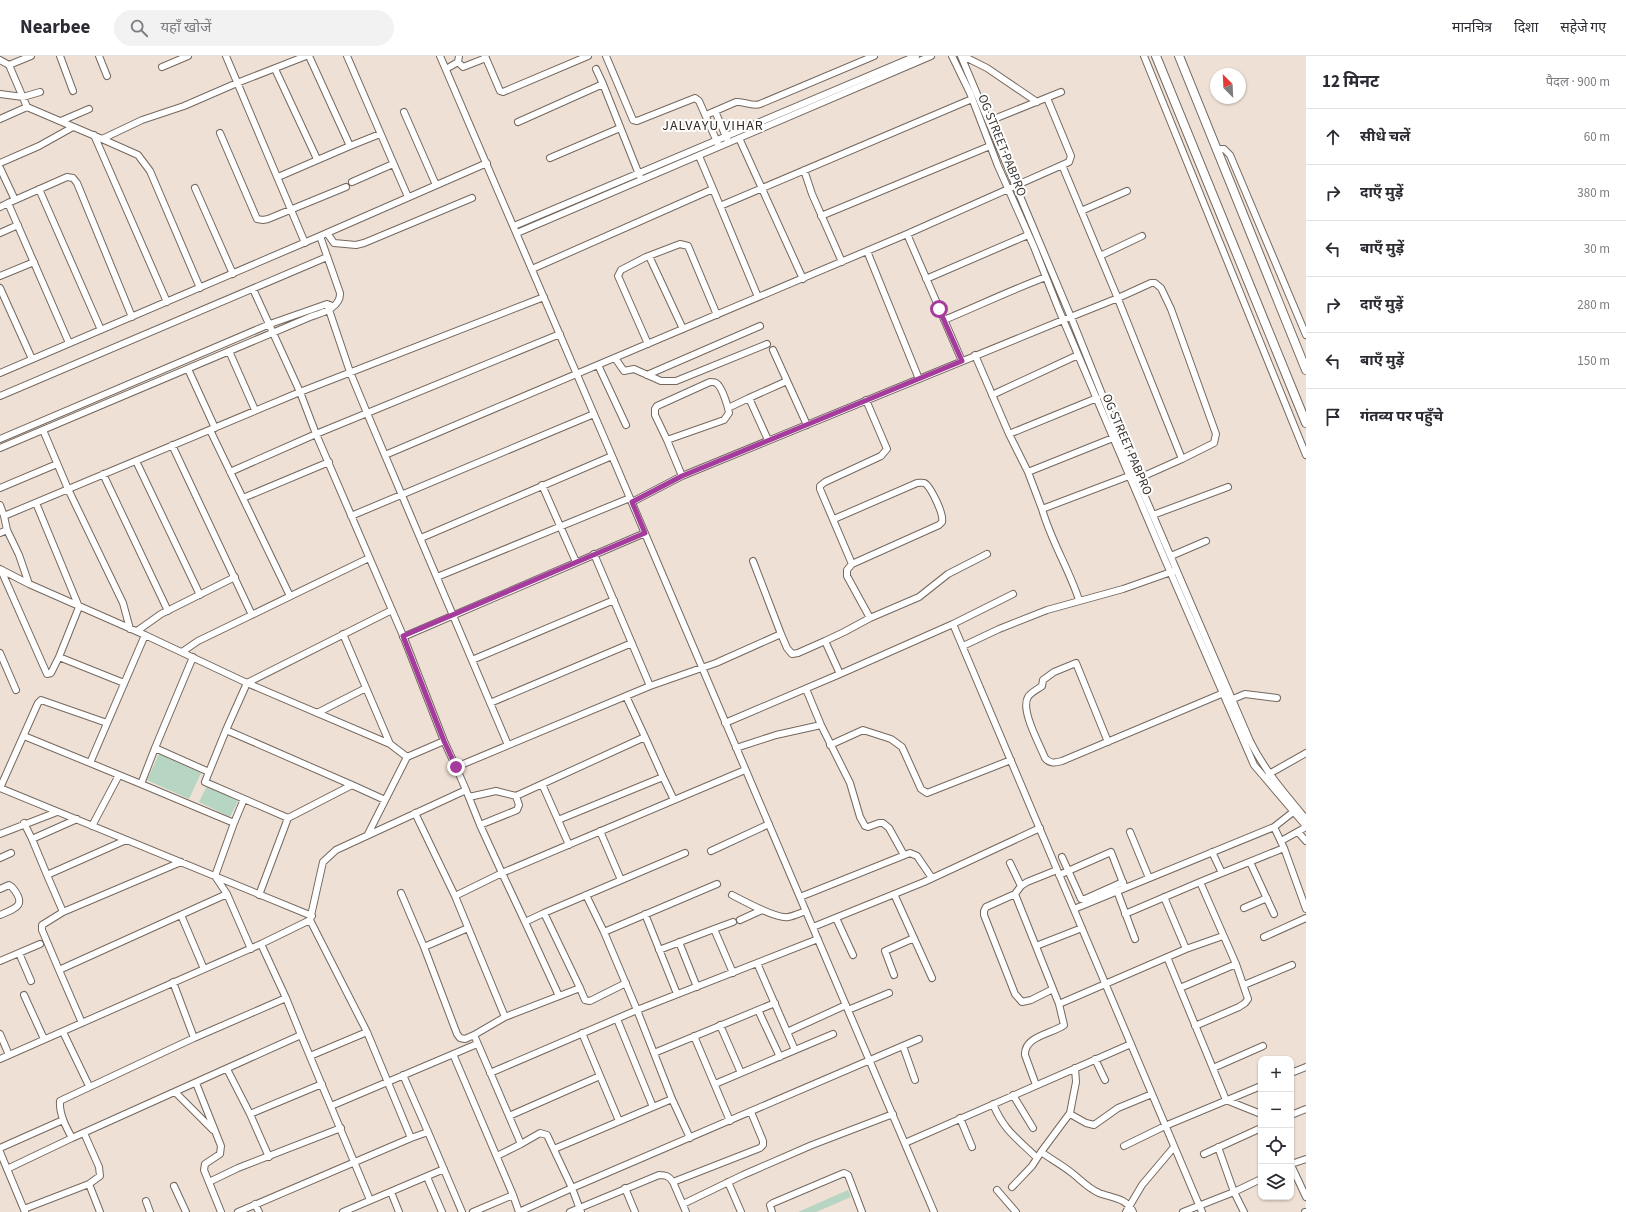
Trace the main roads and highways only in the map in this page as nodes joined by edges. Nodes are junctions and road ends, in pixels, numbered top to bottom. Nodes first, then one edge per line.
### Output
1 (1156, 56) edge
2 (1179, 56) edge
3 (1306, 370) edge
4 (1306, 423) edge

1 - 4 main road
2 - 3 main road

